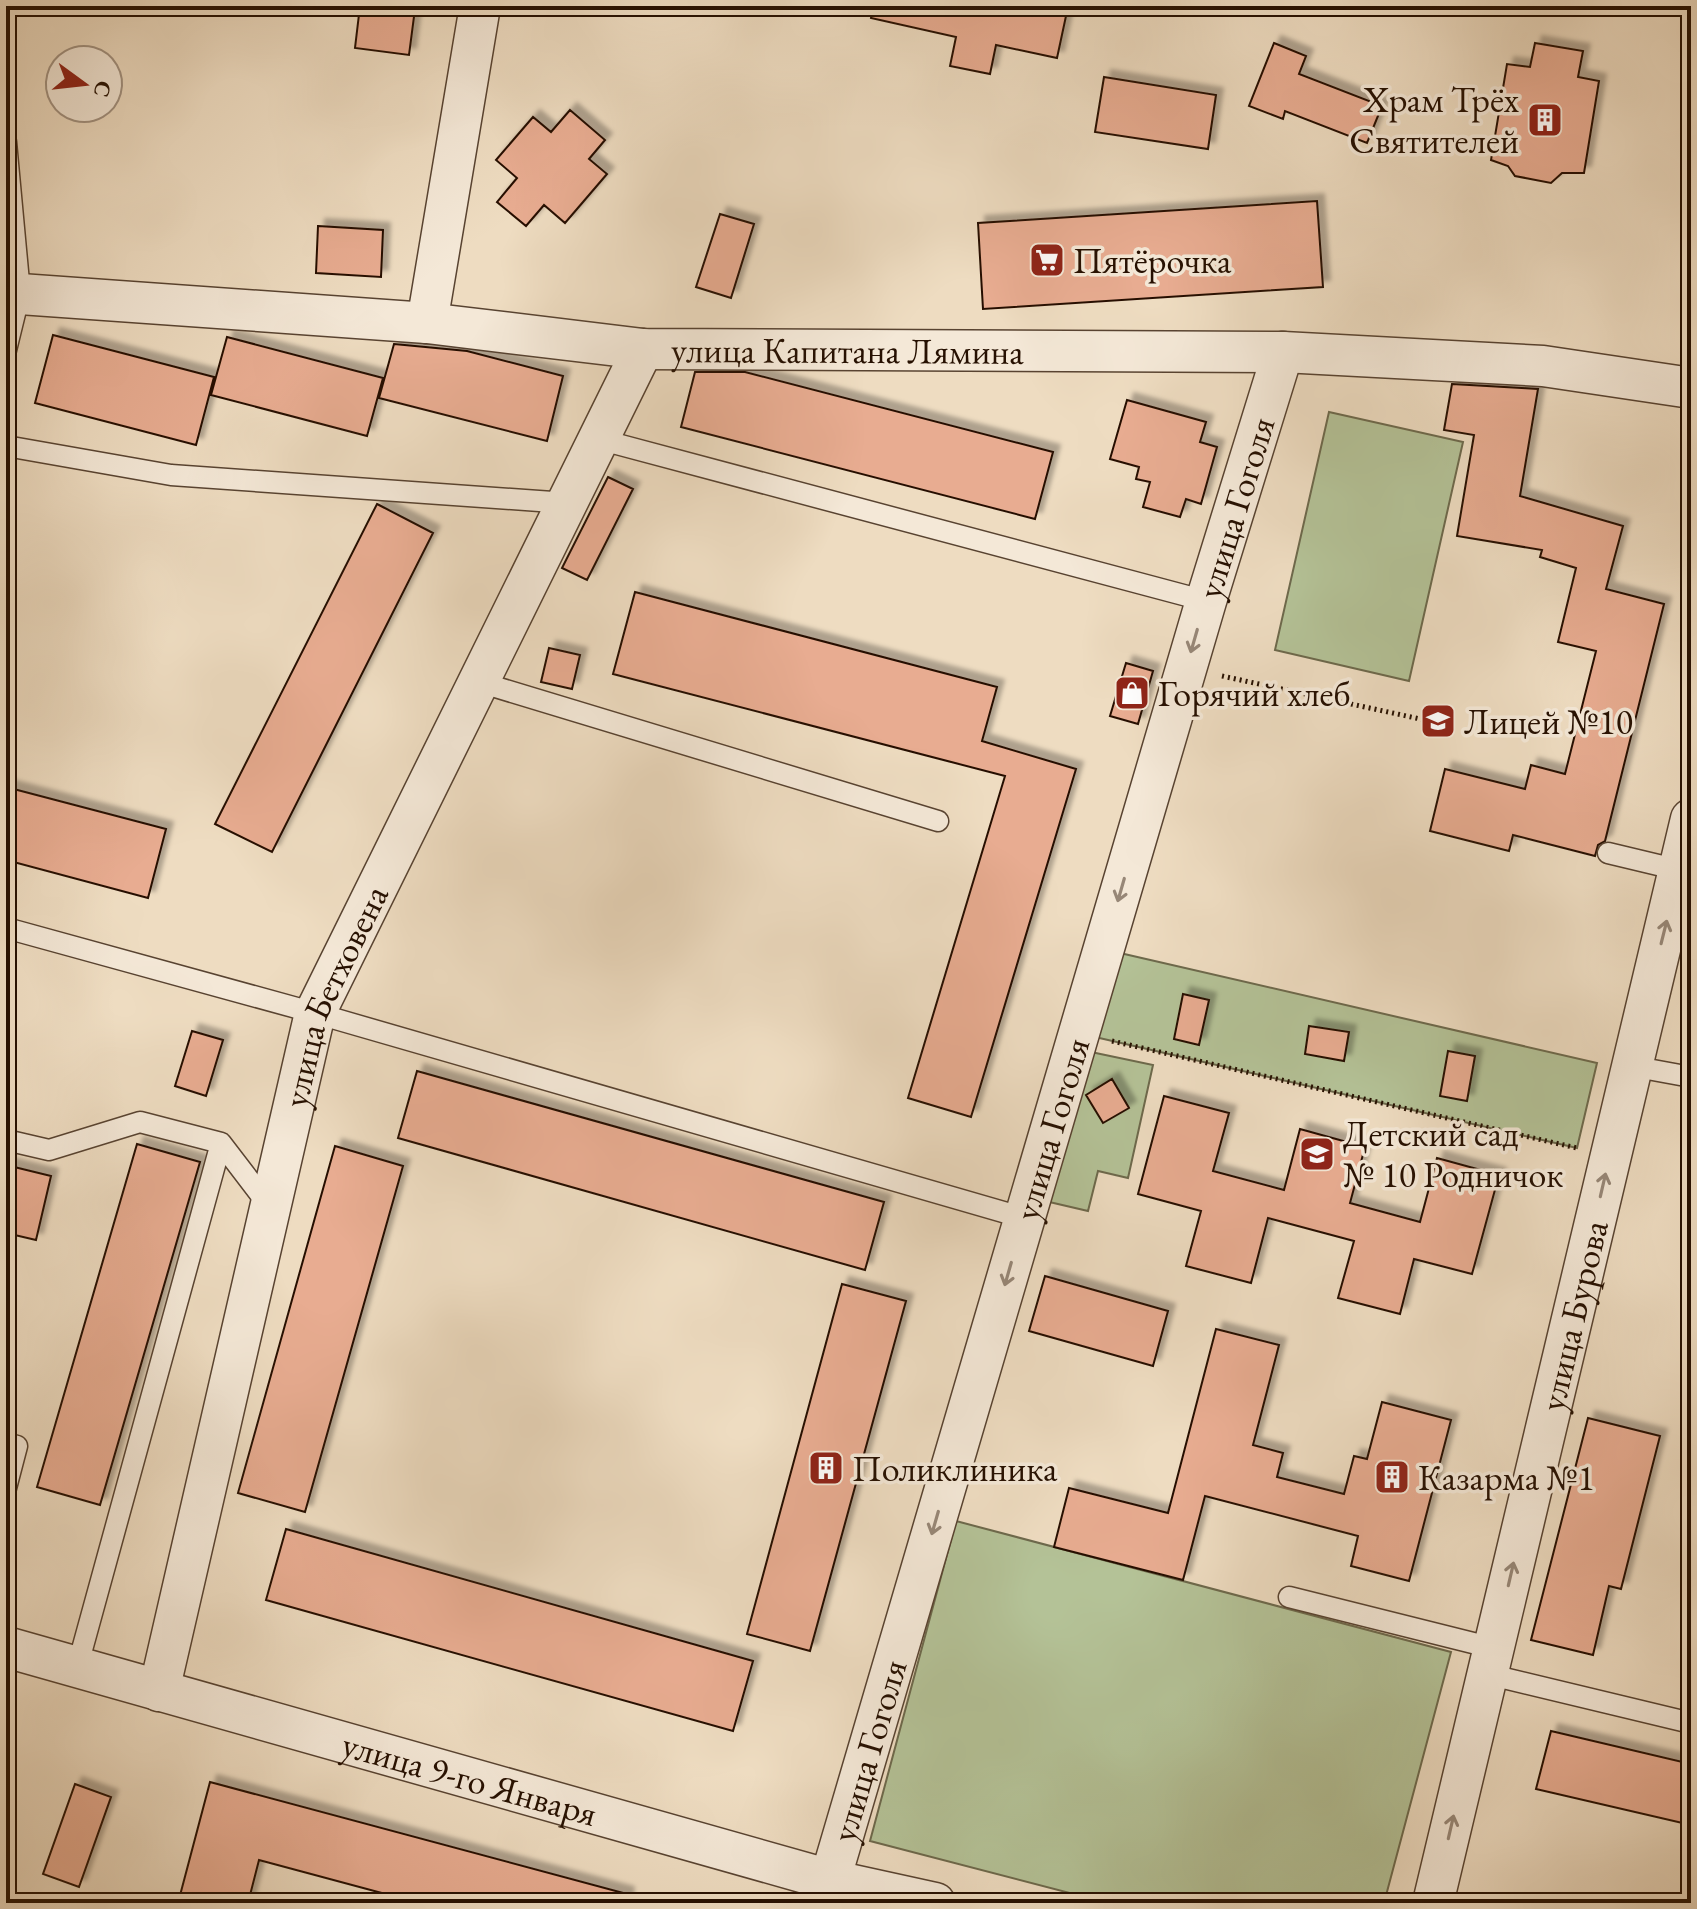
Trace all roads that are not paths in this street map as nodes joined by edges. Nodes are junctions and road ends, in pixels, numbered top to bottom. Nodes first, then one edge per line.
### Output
1 (480, 6) edge
2 (6, 142) edge
3 (13, 293) edge
4 (427, 323) junction
5 (643, 349) junction
6 (6, 350) edge
7 (1283, 352) junction
8 (1691, 388) edge
9 (598, 439) junction
10 (6, 446) edge
11 (567, 503) junction
12 (1206, 601) junction
13 (479, 682) junction
14 (1691, 819) edge
15 (938, 821) dead end
16 (1608, 853) dead end
17 (1679, 870) junction
18 (6, 928) edge
19 (315, 1013) junction
20 (1631, 1066) junction
21 (1691, 1077) edge
22 (6, 1140) edge
23 (221, 1143) junction
24 (270, 1207) junction
25 (1024, 1218) junction
26 (6, 1443) edge
27 (6, 1488) edge
28 (1289, 1597) dead end
29 (6, 1647) edge
30 (1490, 1661) junction
31 (77, 1668) junction
32 (159, 1691) junction
33 (1691, 1723) edge
34 (823, 1891) edge
35 (935, 1903) edge
36 (1433, 1903) edge

1 - 4 street
2 - 3 lane
3 - 4 street, улица Капитана Лямина
3 - 6 lane
4 - 5 street, улица Капитана Лямина
5 - 7 street, улица Капитана Лямина
5 - 9 street, улица Бетховена
7 - 8 street, улица Капитана Лямина
7 - 12 street, улица Гоголя
9 - 11 street, улица Бетховена
9 - 12 lane
10 - 11 lane
11 - 13 street, улица Бетховена
12 -> 25 street, улица Гоголя
13 - 15 lane
13 - 19 street, улица Бетховена
14 - 17 street, улица Бурова
16 - 17 lane
20 -> 17 street, улица Бурова
18 - 19 lane
19 - 24 street, улица Бетховена
19 - 25 lane
20 - 21 lane
30 -> 20 street, улица Бурова
22 - 23 lane
23 - 24 lane
23 - 31 lane
24 - 32 street, улица Бетховена
25 -> 34 street, улица Гоголя
26 - 27 lane
28 - 30 lane
29 - 31 street, улица 9-го Января
30 - 33 lane
36 -> 30 street, улица Бурова
31 - 32 street, улица 9-го Января
32 - 34 street, улица 9-го Января
34 - 35 street, улица 9-го Января

